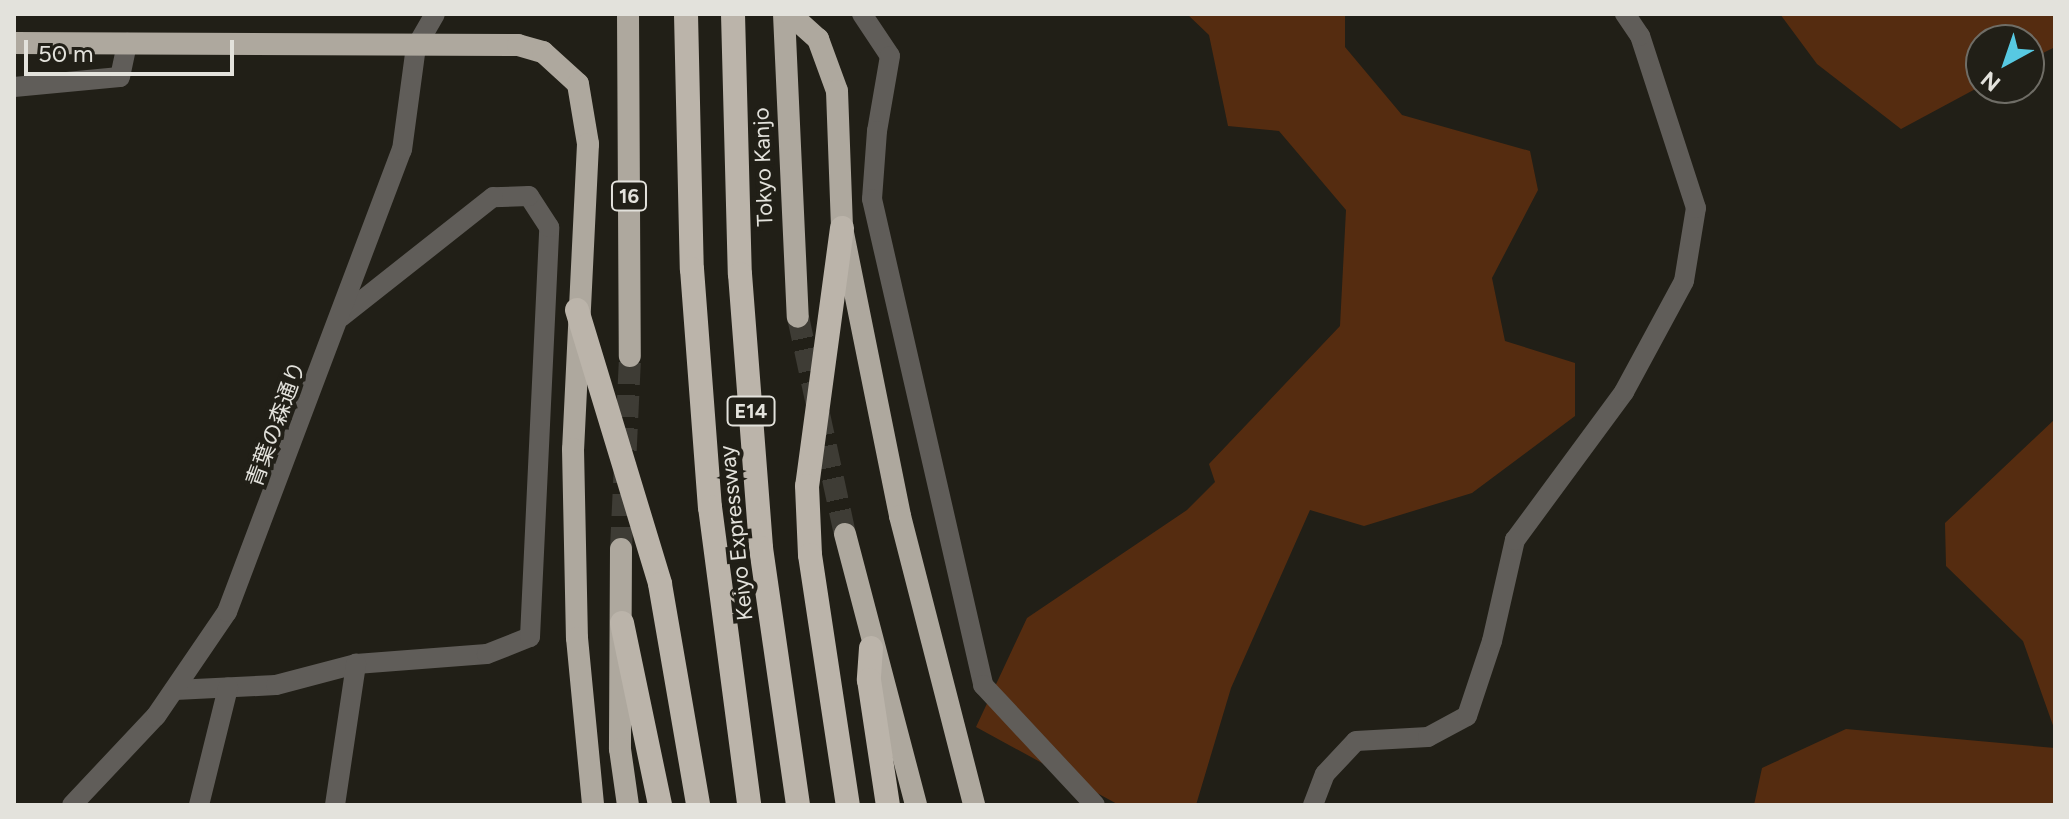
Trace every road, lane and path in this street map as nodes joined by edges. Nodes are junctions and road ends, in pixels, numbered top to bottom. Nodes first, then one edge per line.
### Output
1 (435, 14) edge
2 (628, 14) edge
3 (686, 14) edge
4 (733, 14) edge
5 (787, 14) edge
6 (862, 14) edge
7 (1625, 14) edge
8 (14, 43) edge
9 (127, 43) junction
10 (416, 47) junction
11 (14, 87) edge
12 (842, 228) junction
13 (577, 310) junction
14 (341, 317) junction
15 (798, 317) tunnel mouth
16 (630, 356) tunnel mouth
17 (845, 534) tunnel mouth
18 (621, 549) tunnel mouth
19 (622, 623) junction
20 (871, 648) junction
21 (356, 664) junction
22 (228, 688) junction
23 (175, 690) junction
24 (72, 805) edge
25 (199, 805) edge
26 (335, 805) edge
27 (593, 805) edge
28 (628, 805) edge
29 (660, 805) edge
30 (698, 805) edge
31 (749, 805) edge
32 (798, 805) edge
33 (848, 805) edge
34 (888, 805) edge
35 (916, 805) edge
36 (974, 805) edge
37 (1095, 805) edge
38 (1313, 805) edge

1 - 10 street, 青葉の森通り
2 - 16 highway, 16
3 - 31 highway, Keiyo Expressway / E14
4 - 32 highway, Keiyo Expressway / E14
5 - 12 highway
5 - 15 highway, Tokyo Kanjo
6 - 37 street
7 - 38 street
8 - 9 highway
9 - 10 highway
9 - 11 street
10 - 13 highway
10 - 14 street, 青葉の森通り
12 - 33 highway
12 - 36 highway
13 - 27 highway
13 - 30 highway
14 - 21 street
14 - 23 street, 青葉の森通り
17 - 20 highway
18 - 19 highway
19 - 28 highway
19 - 29 highway
20 - 34 highway
20 - 35 highway
21 - 22 street
21 - 26 street
22 - 23 street
22 - 25 street
23 - 24 street, 青葉の森通り

